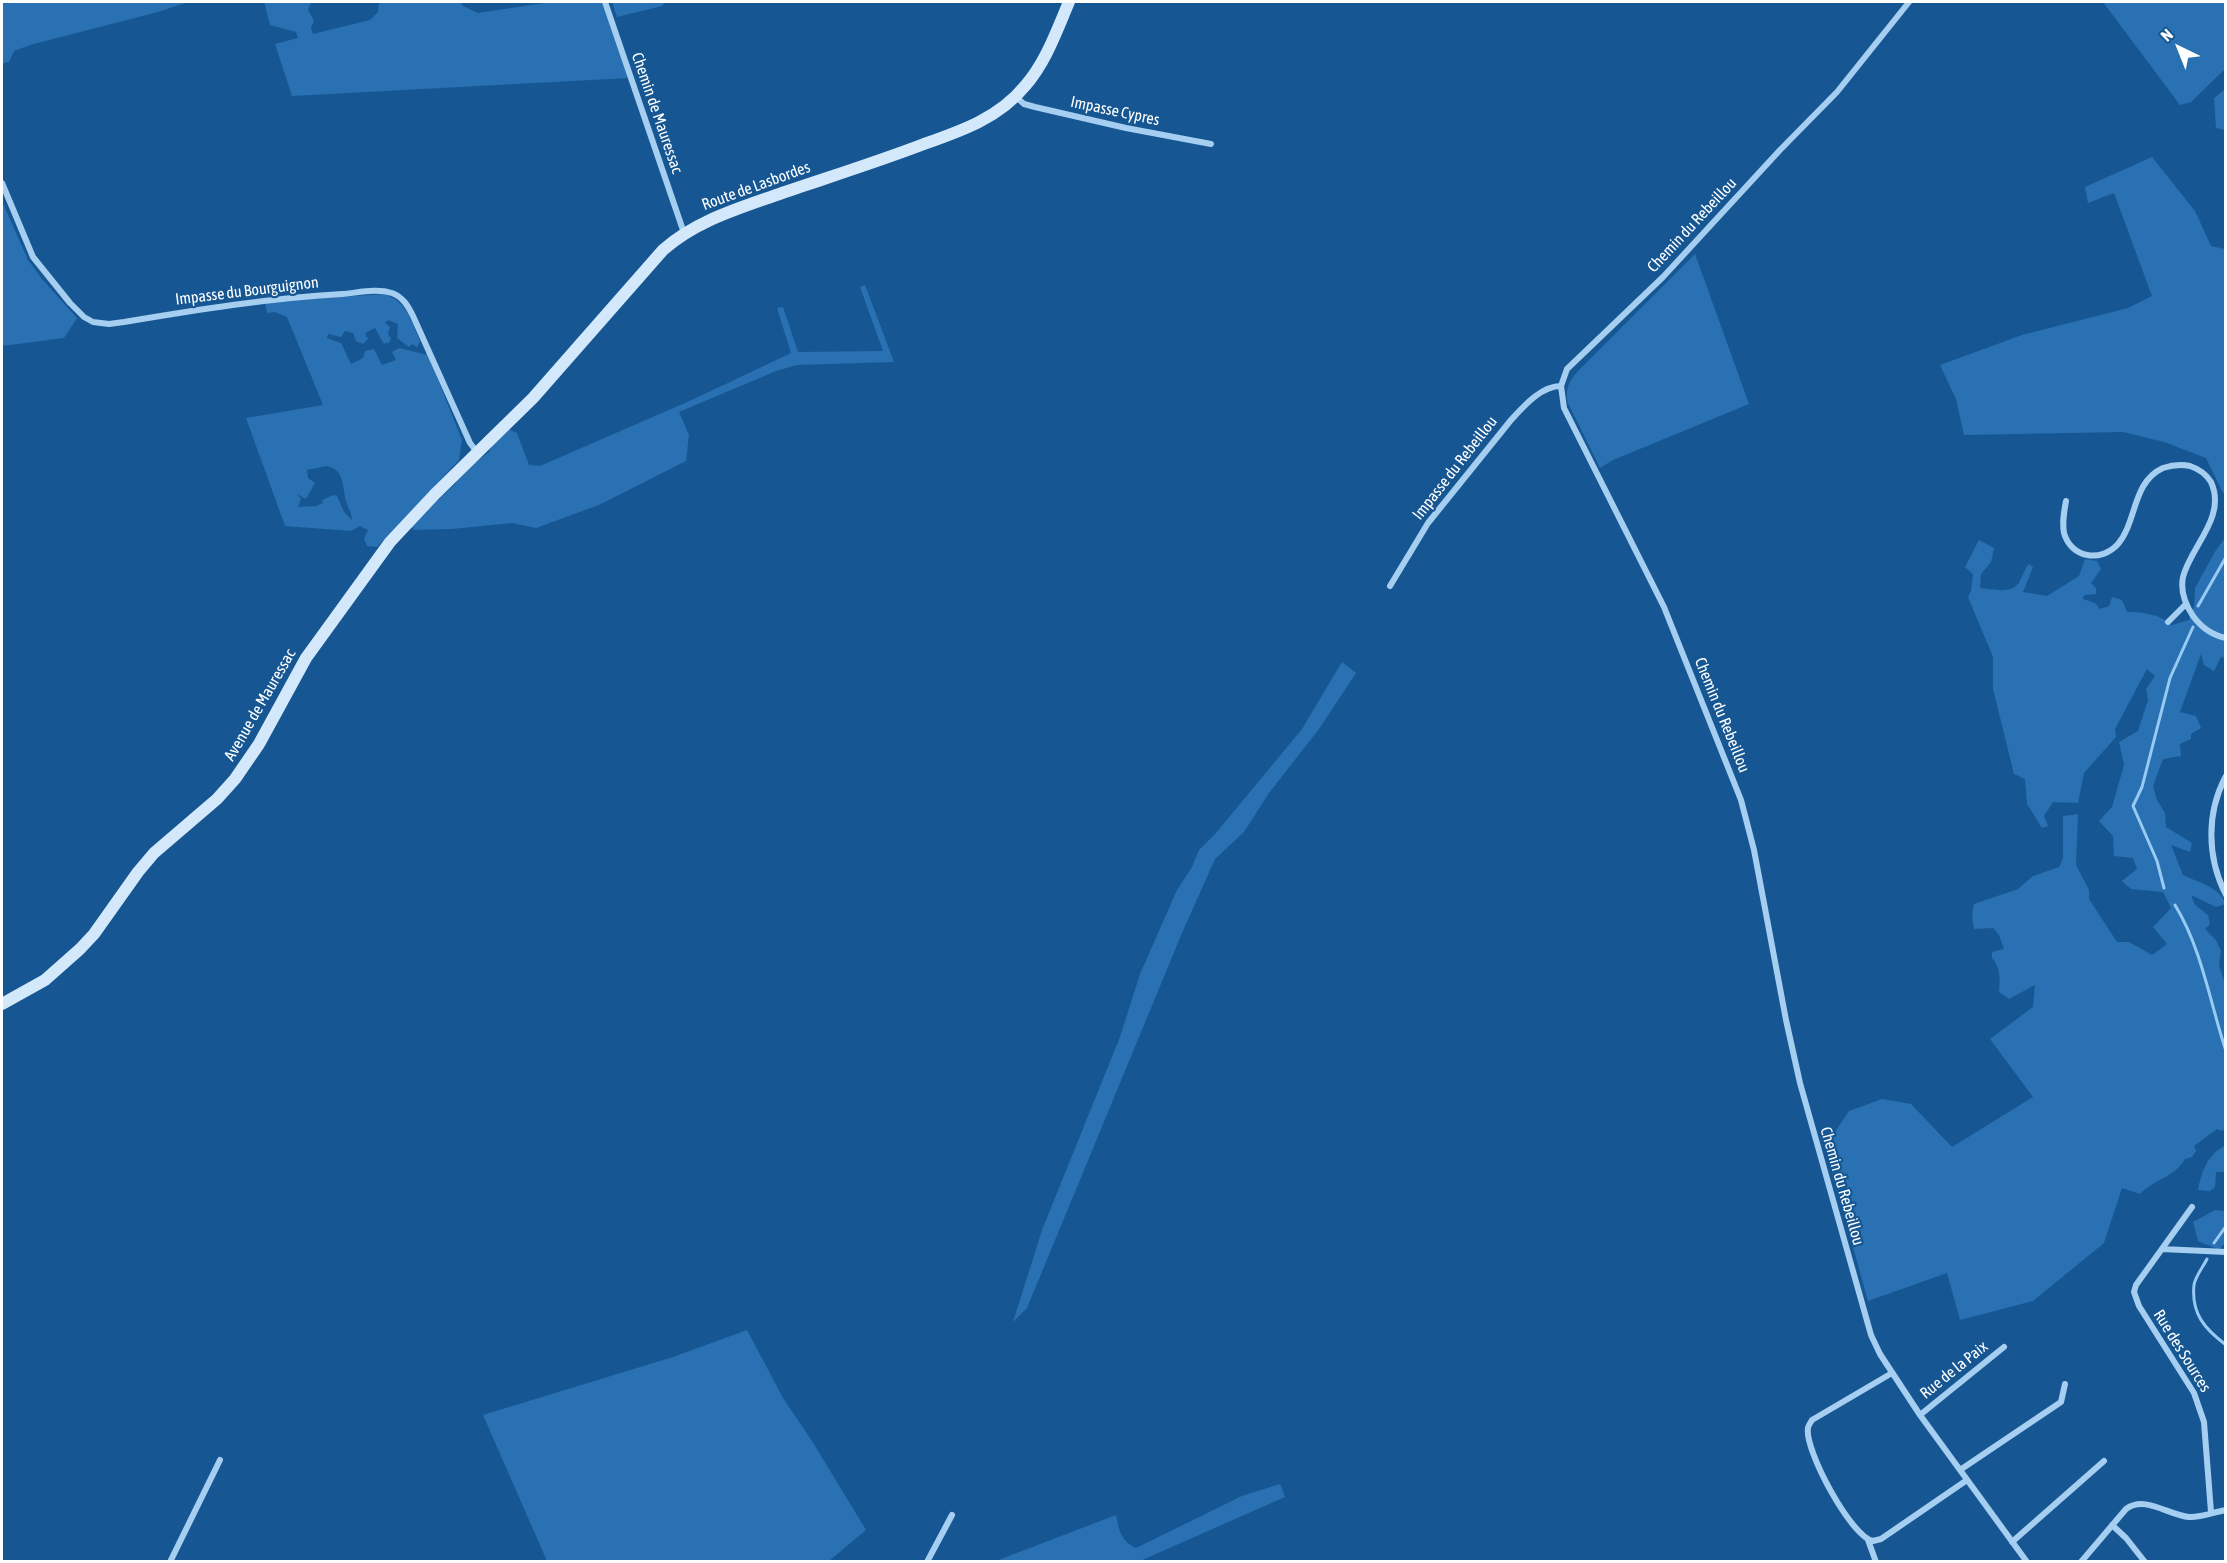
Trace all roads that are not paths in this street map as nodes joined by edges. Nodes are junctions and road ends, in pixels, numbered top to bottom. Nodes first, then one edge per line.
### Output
1 (605, 2) edge
2 (1069, 2) edge
3 (1909, 2) edge
4 (1016, 97) junction
5 (1211, 144) dead end
6 (2, 183) edge
7 (684, 233) junction
8 (1561, 386) junction
9 (477, 452) junction
10 (2066, 501) dead end
11 (1390, 586) dead end
12 (2186, 604) junction
13 (2168, 622) dead end
14 (2226, 638) edge
15 (2226, 776) edge
16 (2226, 895) edge
17 (2, 1004) edge
18 (2192, 1207) dead end
19 (2162, 1249) junction
20 (2226, 1252) edge
21 (2004, 1347) dead end
22 (1892, 1373) junction
23 (2065, 1384) dead end
24 (1920, 1415) junction
25 (220, 1460) dead end
26 (2104, 1461) dead end
27 (1960, 1470) junction
28 (1967, 1480) junction
29 (2226, 1510) edge
30 (2211, 1512) junction
31 (952, 1515) dead end
32 (2112, 1525) junction
33 (1868, 1540) junction
34 (2012, 1542) junction
35 (170, 1562) edge
36 (927, 1562) edge
37 (1876, 1562) edge
38 (2026, 1562) edge
39 (2081, 1562) edge
40 (2145, 1562) edge

1 - 7 street, Chemin de Mauressac
2 - 4 street, Route de Lasbordes
3 - 8 street, Chemin du Rebeillou
4 - 5 street, Impasse Cypres
4 - 7 street, Route de Lasbordes
6 - 9 street, Impasse du Bourguignon
7 - 9 street, Route de Lasbordes
8 - 11 street, Impasse du Rebeillou
8 - 22 street, Chemin du Rebeillou
9 - 17 street, Avenue de Mauressac
10 - 12 street
12 - 13 street
12 - 14 street
15 - 16 street
18 - 19 street, Rue des Sources
19 - 20 street
19 - 30 street, Rue des Sources
21 - 24 street, Rue de la Paix
22 - 24 street, Chemin du Rebeillou
22 - 33 street
23 - 27 street
24 - 27 street, Chemin du Rebeillou
25 - 35 street
26 - 34 street
27 - 28 street, Chemin du Rebeillou
28 - 33 street
28 - 34 street, Chemin du Rebeillou
29 - 30 street
30 - 32 street
31 - 36 street
32 - 39 street
32 - 40 street
33 - 37 street
34 - 38 street, Chemin du Rebeillou

